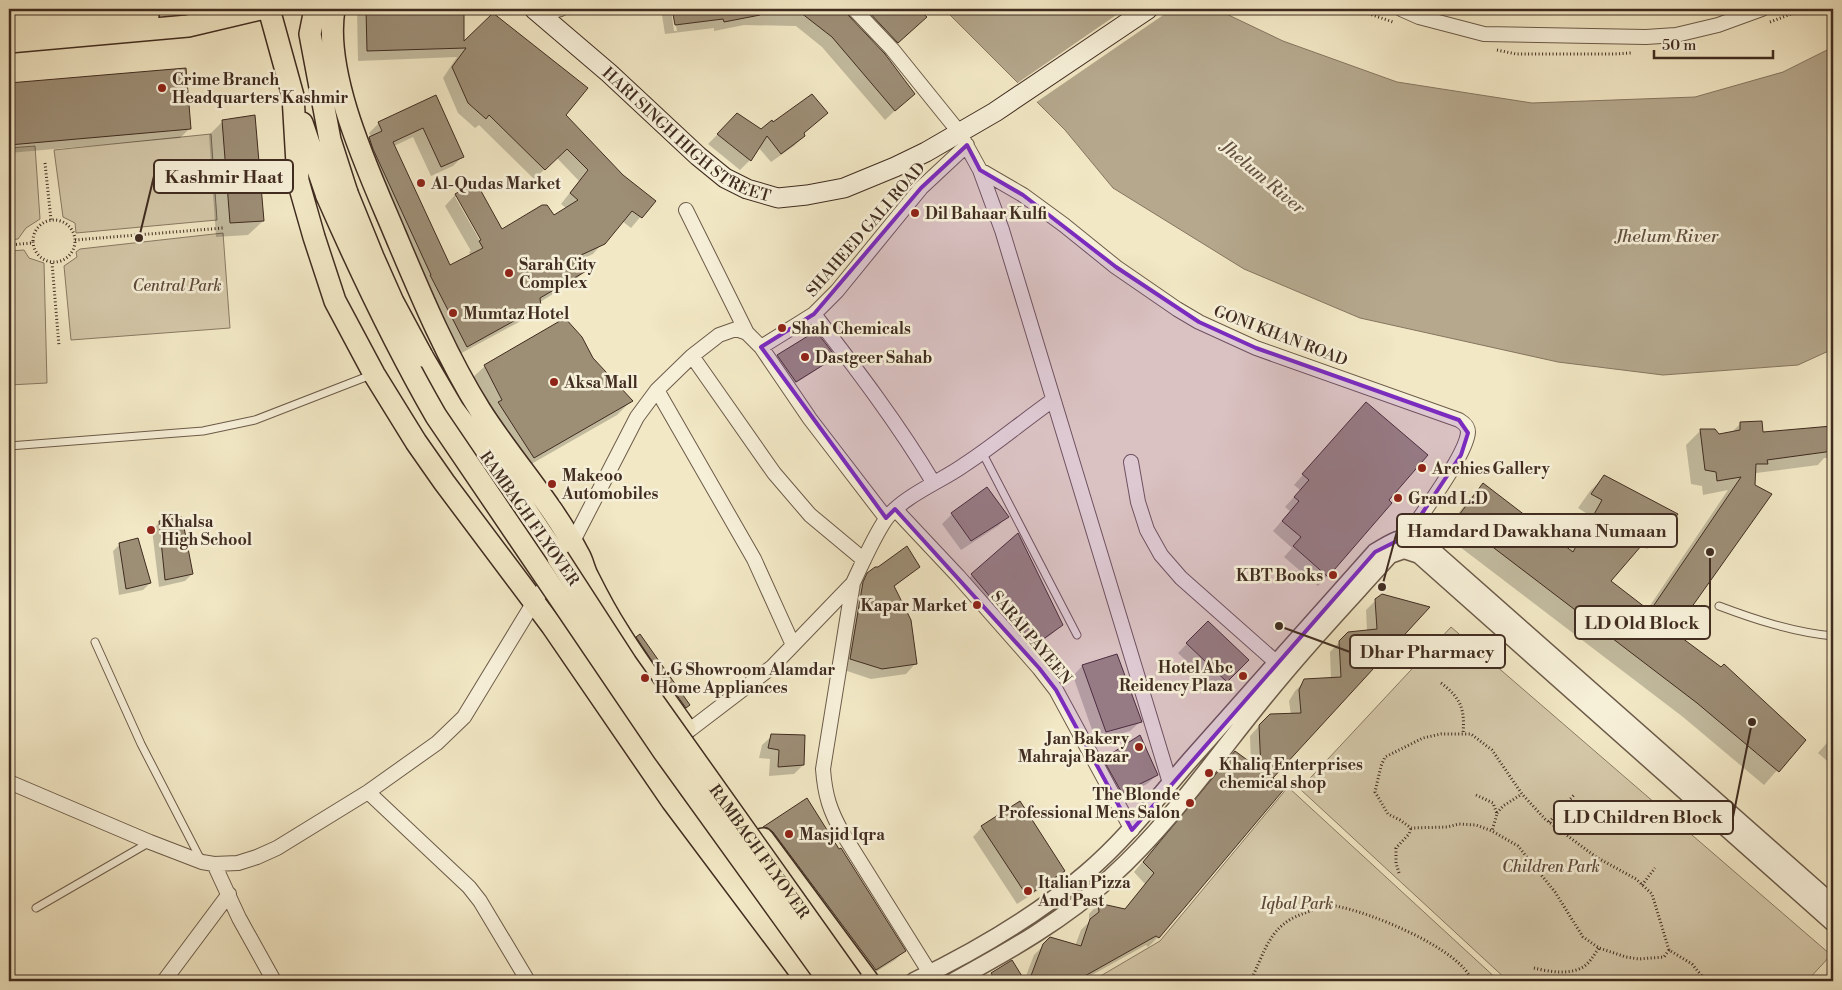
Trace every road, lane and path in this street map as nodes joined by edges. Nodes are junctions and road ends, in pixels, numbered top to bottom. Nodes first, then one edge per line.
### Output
1 (23, 9) edge
2 (208, 9) edge
3 (260, 9) edge
4 (269, 9) edge
5 (315, 9) edge
6 (334, 9) edge
7 (561, 9) edge
8 (854, 9) edge
9 (1148, 9) edge
10 (1401, 9) edge
11 (1762, 9) edge
12 (9, 10) edge
13 (538, 11) edge
14 (9, 26) edge
15 (9, 42) edge
16 (293, 96) junction
17 (345, 108) junction
18 (963, 138) junction
19 (45, 163) dead end
20 (980, 170) junction
21 (686, 210) dead end
22 (357, 218) junction
23 (51, 220) junction
24 (223, 228) dead end
25 (75, 240) junction
26 (32, 243) junction
27 (9, 245) edge
28 (52, 263) junction
29 (814, 314) junction
30 (747, 333) junction
31 (59, 346) dead end
32 (761, 347) junction
33 (692, 356) junction
34 (374, 374) junction
35 (657, 390) junction
36 (1053, 400) junction
37 (9, 446) edge
38 (982, 452) junction
39 (1131, 462) dead end
40 (933, 482) junction
41 (891, 514) junction
42 (1407, 536) junction
43 (572, 544) junction
44 (864, 560) junction
45 (853, 583) junction
46 (534, 602) junction
47 (1719, 606) dead end
48 (1077, 635) dead end
49 (1833, 636) edge
50 (95, 642) dead end
51 (793, 645) junction
52 (1277, 663) junction
53 (1441, 683) dead end
54 (688, 732) junction
55 (1463, 734) junction
56 (9, 782) edge
57 (1170, 783) junction
58 (368, 792) junction
59 (1522, 794) junction
60 (1476, 795) dead end
61 (1574, 795) dead end
62 (1497, 814) junction
63 (1549, 822) junction
64 (1411, 828) junction
65 (1132, 830) junction
66 (1492, 831) junction
67 (150, 842) junction
68 (208, 864) junction
69 (1655, 868) dead end
70 (1398, 873) dead end
71 (1642, 885) junction
72 (228, 894) junction
73 (1833, 904) edge
74 (36, 908) dead end
75 (1833, 923) edge
76 (1599, 948) junction
77 (1669, 950) junction
78 (1534, 968) dead end
79 (930, 973) junction
80 (804, 980) edge
81 (164, 981) edge
82 (274, 981) edge
83 (528, 981) edge
84 (830, 981) edge
85 (852, 981) edge
86 (868, 981) edge
87 (914, 981) edge
88 (954, 981) edge
89 (1250, 981) edge
90 (1472, 981) edge
91 (1706, 981) edge

1 - 12 main road
2 - 14 main road
3 - 15 main road
4 - 16 main road
5 - 22 main road, RAMBAGH FLYOVER, bridge
6 - 17 main road
7 - 13 street
8 - 18 street
9 - 18 main road, HARI SINGH HIGH STREET
10 - 11 street
13 - 18 main road, HARI SINGH HIGH STREET
16 - 34 main road
16 - 84 main road, RAMBAGH FLYOVER, bridge
17 - 22 main road, bridge
17 - 43 main road
18 - 20 street
18 - 29 street, SHAHEED GALI ROAD
19 - 23 path
20 - 36 street
20 - 42 street, GONI KHAN ROAD
21 - 30 street, SARAI PAYEEN
22 - 85 main road, RAMBAGH FLYOVER, bridge
23 - 25 path
23 - 26 path
24 - 25 path
25 - 28 path
26 - 27 path
26 - 28 path
28 - 31 path
29 - 32 street, SHAHEED GALI ROAD
29 - 40 street
30 - 32 street, SARAI PAYEEN
30 - 33 street
32 - 41 street, SARAI PAYEEN
33 - 35 street
33 - 44 street
34 - 37 lane
34 - 46 main road
35 - 43 street
35 - 51 street
36 - 38 street
36 - 57 street
38 - 40 street
38 - 48 lane
39 - 52 street
40 - 41 street
41 - 44 street
41 - 65 street, SARAI PAYEEN
42 - 52 street
42 - 73 street
43 - 46 street
43 - 54 main road
44 - 45 street
45 - 51 street
45 - 79 street
46 - 58 street
46 - 80 main road
47 - 49 lane
50 - 68 lane
51 - 54 street
52 - 57 street
53 - 55 path
54 - 86 main road
55 - 59 path
55 - 64 path
56 - 67 street
57 - 65 street
58 - 68 street
58 - 83 street
59 - 62 path
59 - 63 path
60 - 62 path
61 - 63 path
62 - 66 path
63 - 71 path
64 - 66 path
64 - 70 path
65 - 79 street
66 - 76 path
67 - 68 street
67 - 74 lane
68 - 72 street
69 - 71 path
71 - 77 path
72 - 81 street
72 - 82 street
75 - 88 street
76 - 77 path
76 - 78 path
77 - 91 path
79 - 87 street
89 - 90 path

